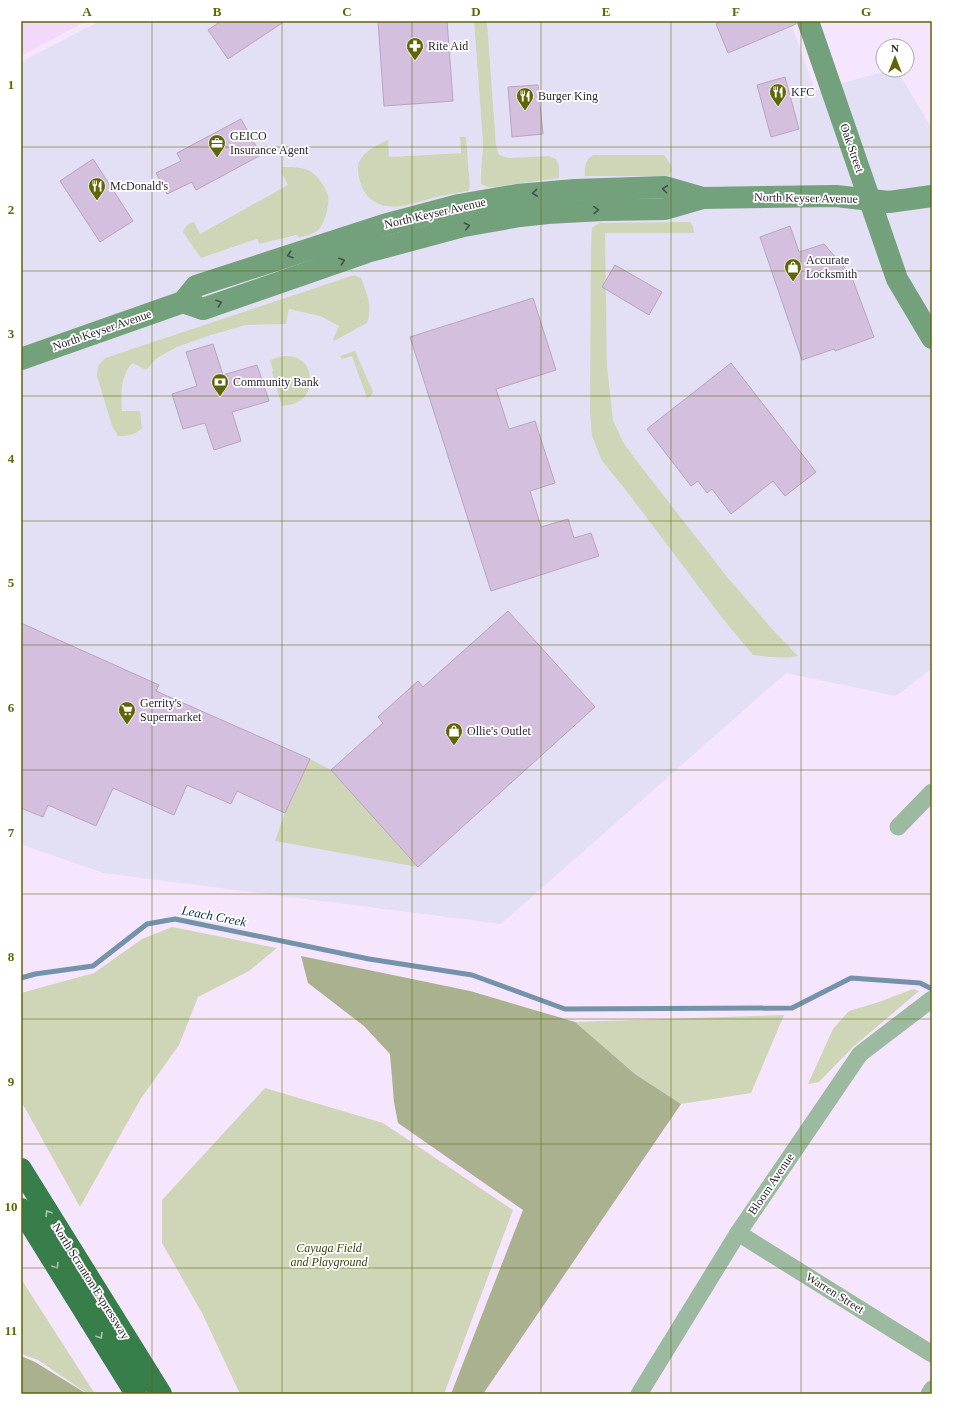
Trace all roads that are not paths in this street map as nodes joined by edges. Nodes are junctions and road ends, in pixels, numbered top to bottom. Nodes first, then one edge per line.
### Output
1 (808, 21) edge
2 (932, 196) edge
3 (870, 200) junction
4 (932, 338) edge
5 (21, 359) edge
6 (932, 792) edge
7 (898, 827) dead end
8 (932, 999) edge
9 (21, 1169) edge
10 (21, 1209) edge
11 (738, 1233) junction
12 (932, 1354) edge
13 (932, 1389) edge
14 (136, 1394) edge
15 (161, 1394) edge
16 (639, 1394) edge
17 (929, 1394) edge

1 - 3 main road, Oak Street
2 - 3 main road, North Keyser Avenue
3 - 4 main road, Oak Street
3 - 5 main road, North Keyser Avenue
6 - 7 street
8 - 11 street, Bloom Avenue
15 -> 9 highway, North Scranton Expressway
10 -> 14 highway, North Scranton Expressway
11 - 12 street, Warren Street
11 - 16 street, Bloom Avenue
13 - 17 street

